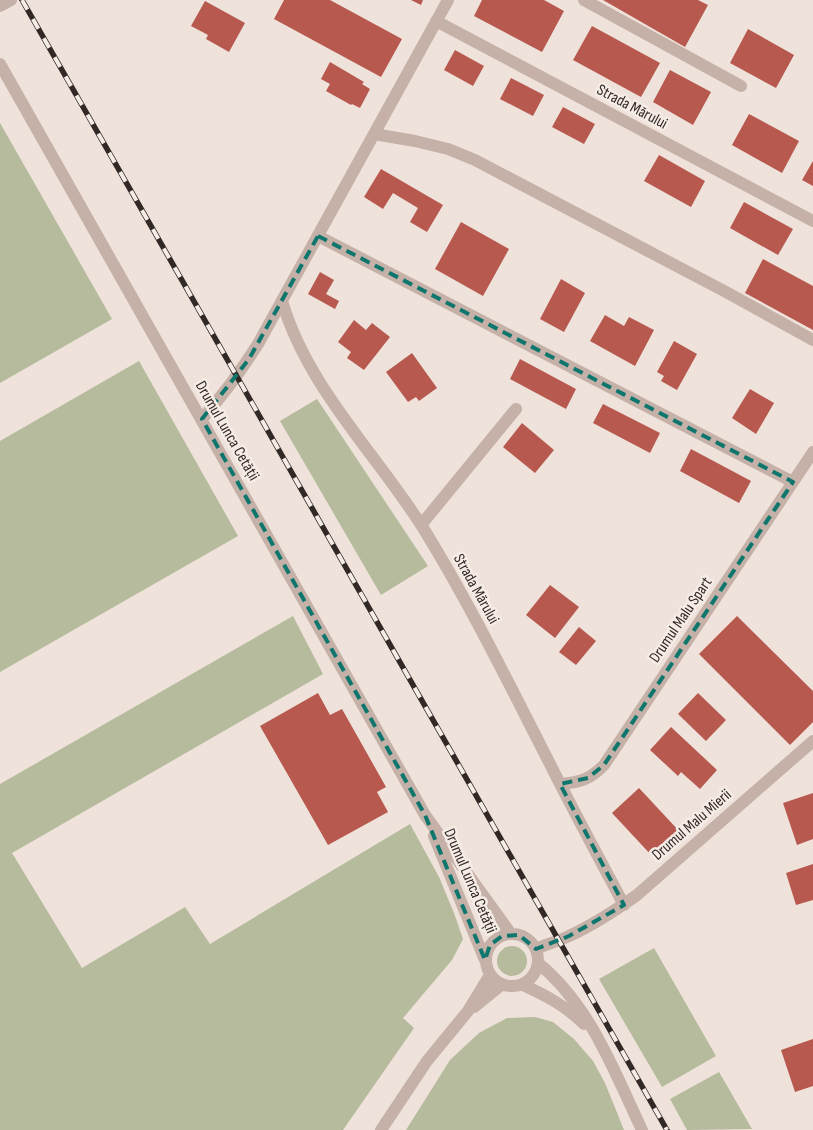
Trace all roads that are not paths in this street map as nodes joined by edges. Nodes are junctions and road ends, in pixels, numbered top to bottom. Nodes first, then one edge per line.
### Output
1 (11, 0) edge
2 (448, 0) edge
3 (584, 0) edge
4 (0, 6) edge
5 (436, 21) junction
6 (0, 64) edge
7 (741, 86) dead end
8 (374, 134) junction
9 (813, 221) edge
10 (318, 236) junction
11 (282, 301) junction
12 (813, 340) edge
13 (516, 409) dead end
14 (202, 419) junction
15 (813, 452) edge
16 (793, 482) junction
17 (421, 525) junction
18 (813, 741) edge
19 (560, 784) junction
20 (425, 815) junction
21 (624, 905) junction
22 (511, 934) junction
23 (536, 949) junction
24 (485, 960) junction
25 (538, 963) junction
26 (490, 975) junction
27 (523, 984) junction
28 (501, 985) junction
29 (468, 1012) junction
30 (598, 1038) junction
31 (381, 1130) edge
32 (642, 1130) edge

1 - 4 street
2 - 5 street
3 - 7 street
5 - 8 street
5 - 9 street, Strada Mărului
6 - 14 street, Drumul Lunca Cetății
8 - 10 street
8 - 12 street
10 - 11 street
10 - 16 street
11 - 14 street
11 - 17 street, Strada Mărului
13 - 17 street
14 - 20 street, Drumul Lunca Cetății
15 - 16 street, Drumul Malu Spart
16 - 19 street, Drumul Malu Spart
17 - 19 street, Strada Mărului
18 - 21 street, Drumul Malu Mierii
19 - 21 street, Strada Mărului
20 - 22 street, Drumul Lunca Cetății
20 - 24 street, Drumul Lunca Cetății
21 - 23 street, Drumul Malu Mierii
22 - 23 street
22 - 24 street
23 - 25 street
24 - 26 street
25 - 27 street
25 - 30 street
26 - 28 street
26 - 29 street
27 - 28 street
27 - 30 street
28 - 29 street
29 - 31 street
30 - 32 street

